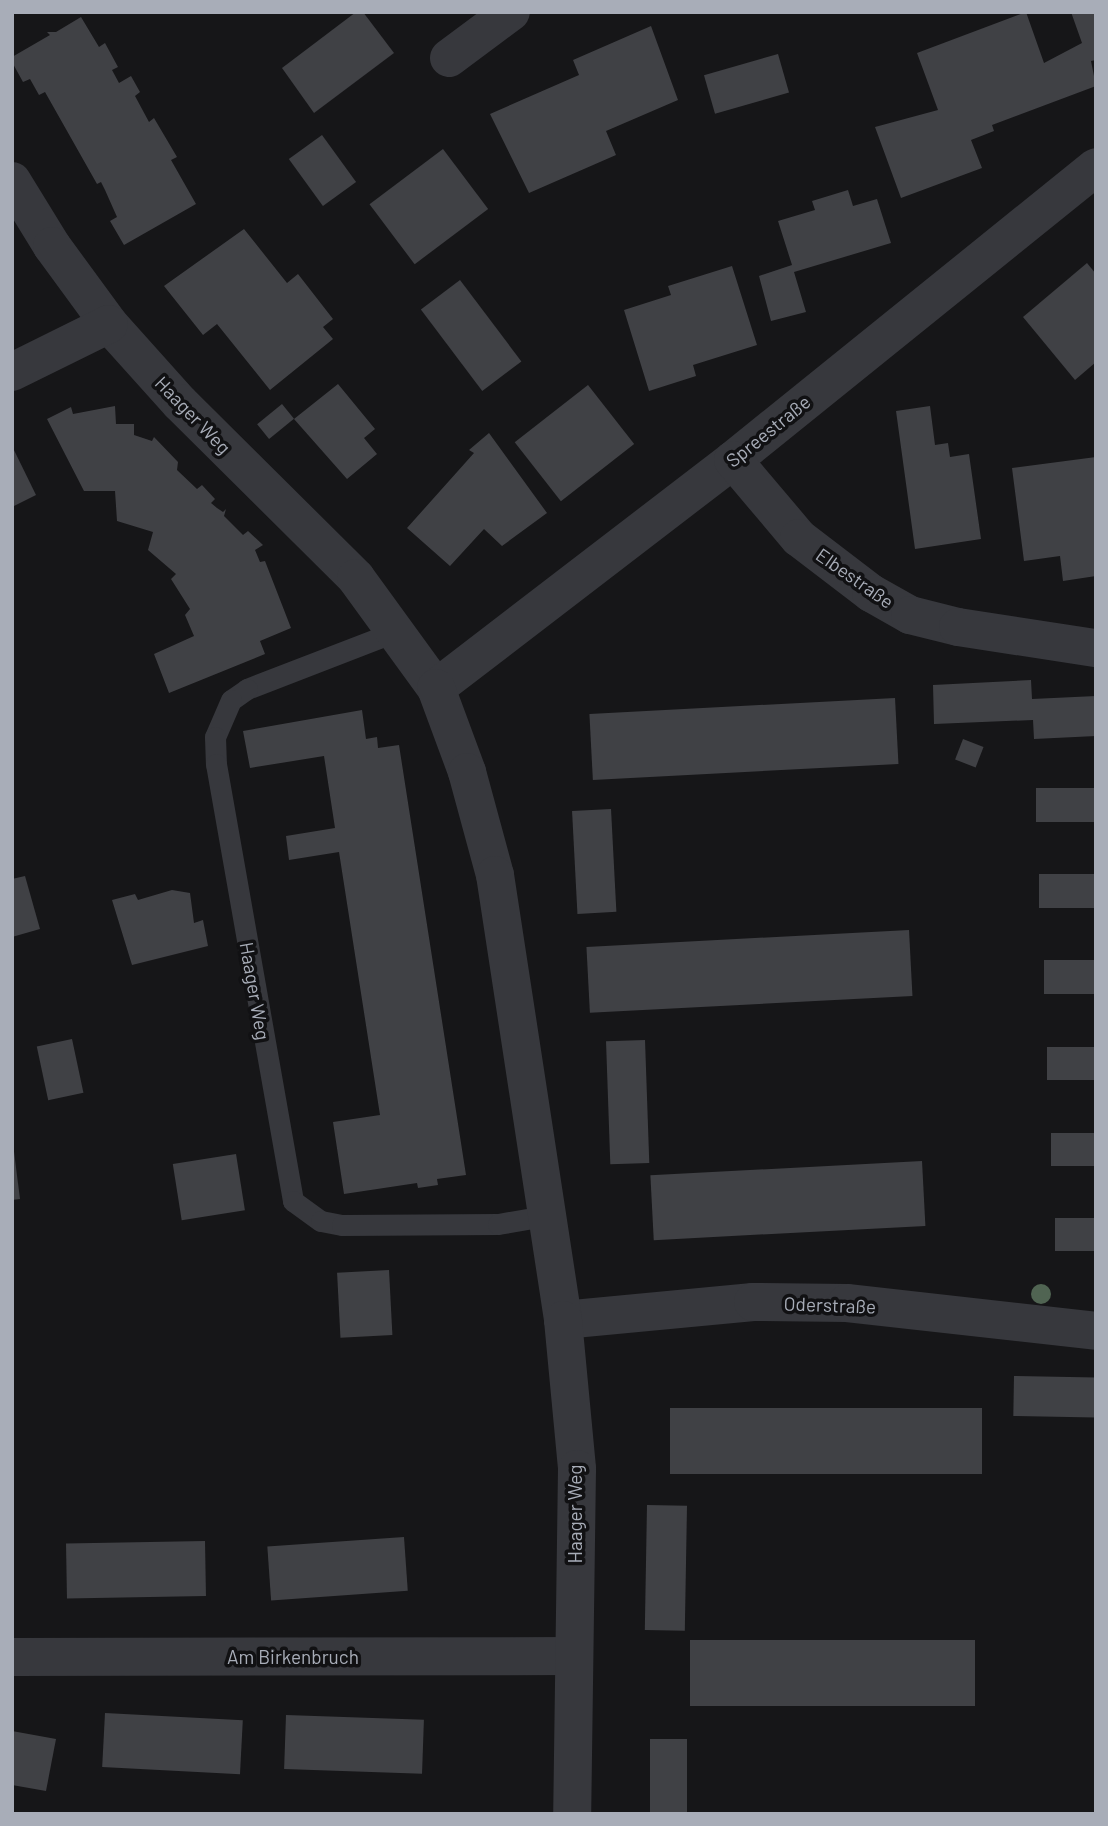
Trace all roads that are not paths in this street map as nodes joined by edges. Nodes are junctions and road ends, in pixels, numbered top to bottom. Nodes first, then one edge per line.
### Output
1 (511, 12) edge
2 (449, 58) dead end
3 (1096, 167) edge
4 (12, 181) edge
5 (108, 324) junction
6 (12, 372) edge
7 (733, 460) junction
8 (397, 631) junction
9 (1096, 648) edge
10 (436, 688) junction
11 (550, 1215) junction
12 (563, 1320) junction
13 (1096, 1331) edge
14 (573, 1656) junction
15 (12, 1657) edge
16 (572, 1814) edge

1 - 2 street
3 - 7 street, Spreestraße
4 - 5 street, Haager Weg
5 - 6 street
5 - 8 street, Haager Weg
7 - 9 street, Elbestraße
7 - 10 street, Spreestraße
8 - 10 street, Haager Weg
8 - 11 lane, Haager Weg
10 - 11 street, Haager Weg
11 - 12 street, Haager Weg
12 - 13 street, Oderstraße
12 - 14 street, Haager Weg
14 - 15 street, Am Birkenbruch
14 - 16 street, Haager Weg

